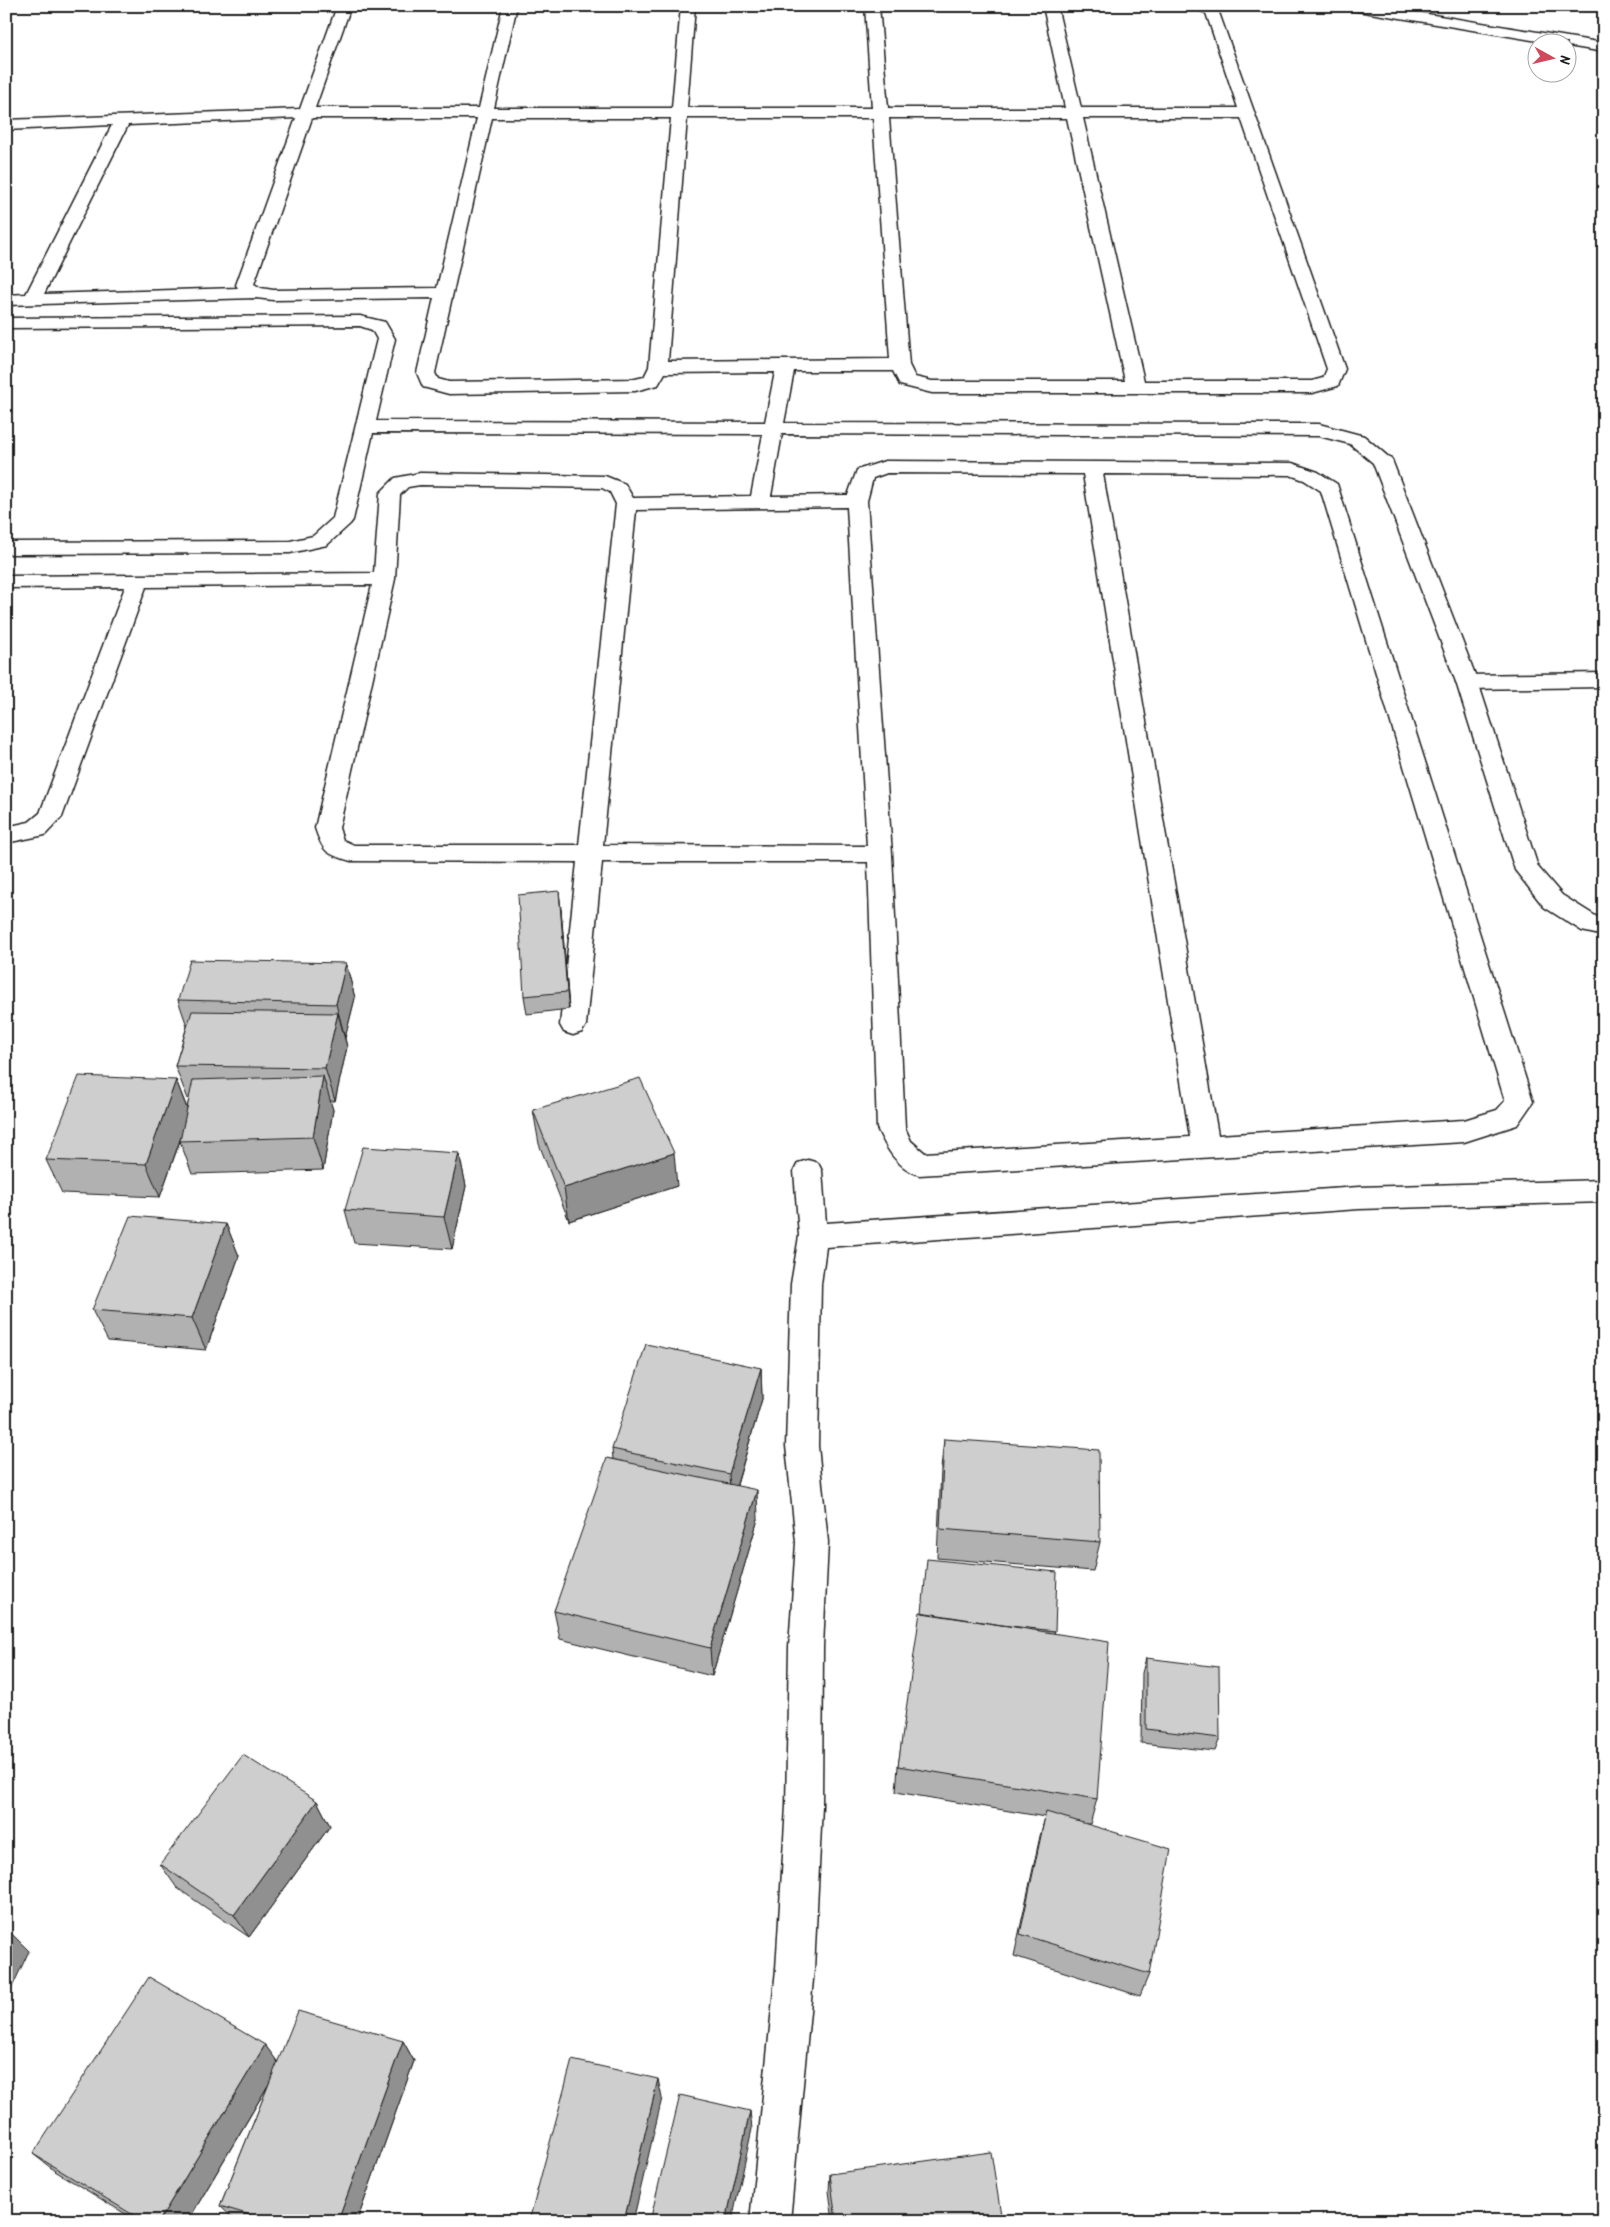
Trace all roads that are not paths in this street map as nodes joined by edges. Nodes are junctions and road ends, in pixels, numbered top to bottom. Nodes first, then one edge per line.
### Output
1 (344, 6) edge
2 (510, 6) edge
3 (688, 6) edge
4 (872, 6) edge
5 (1050, 6) edge
6 (1199, 6) edge
7 (1352, 6) edge
8 (1604, 48) edge
9 (306, 113) junction
10 (485, 113) junction
11 (679, 113) junction
12 (880, 113) junction
13 (1074, 113) junction
14 (1248, 113) junction
15 (122, 120) junction
16 (6, 125) edge
17 (256, 293) junction
18 (444, 294) junction
19 (6, 300) edge
20 (32, 300) junction
21 (6, 323) edge
22 (900, 364) junction
23 (658, 367) junction
24 (785, 367) junction
25 (1136, 387) junction
26 (366, 427) junction
27 (774, 427) junction
28 (1092, 468) junction
29 (857, 501) junction
30 (760, 502) junction
31 (626, 504) junction
32 (6, 548) edge
33 (384, 579) junction
34 (138, 581) junction
35 (6, 582) edge
36 (1604, 680) edge
37 (1467, 682) junction
38 (6, 835) edge
39 (591, 853) junction
40 (880, 854) junction
41 (1604, 927) edge
42 (573, 1025) dead end
43 (1206, 1147) junction
44 (808, 1171) dead end
45 (1604, 1191) edge
46 (813, 1236) junction
47 (770, 2221) edge

1 - 9 street
2 - 10 street
3 - 11 street
4 - 12 street
5 - 13 street
6 - 14 street
7 - 8 street
9 - 10 street
9 - 15 street
9 - 17 street
10 - 11 street
10 - 18 street
11 - 12 street
11 - 23 street
12 - 13 street
12 - 22 street
13 - 14 street
13 - 25 street
14 - 25 street
15 - 16 street
15 - 20 street
17 - 18 street
17 - 20 street
18 - 23 street
19 - 20 street
21 - 26 street
22 - 24 street
22 - 25 street
23 - 24 street
24 - 27 street
26 - 27 street
26 - 32 street
27 - 30 street
27 - 37 street
28 - 29 street
28 - 43 street
28 - 43 street
29 - 30 street
29 - 40 street
30 - 31 street
31 - 33 street
31 - 39 street
33 - 34 street
33 - 39 street
34 - 35 street
34 - 38 street
36 - 37 street
37 - 41 street
39 - 40 street
39 - 42 street
40 - 43 street
44 - 46 street
45 - 46 street
46 - 47 street

